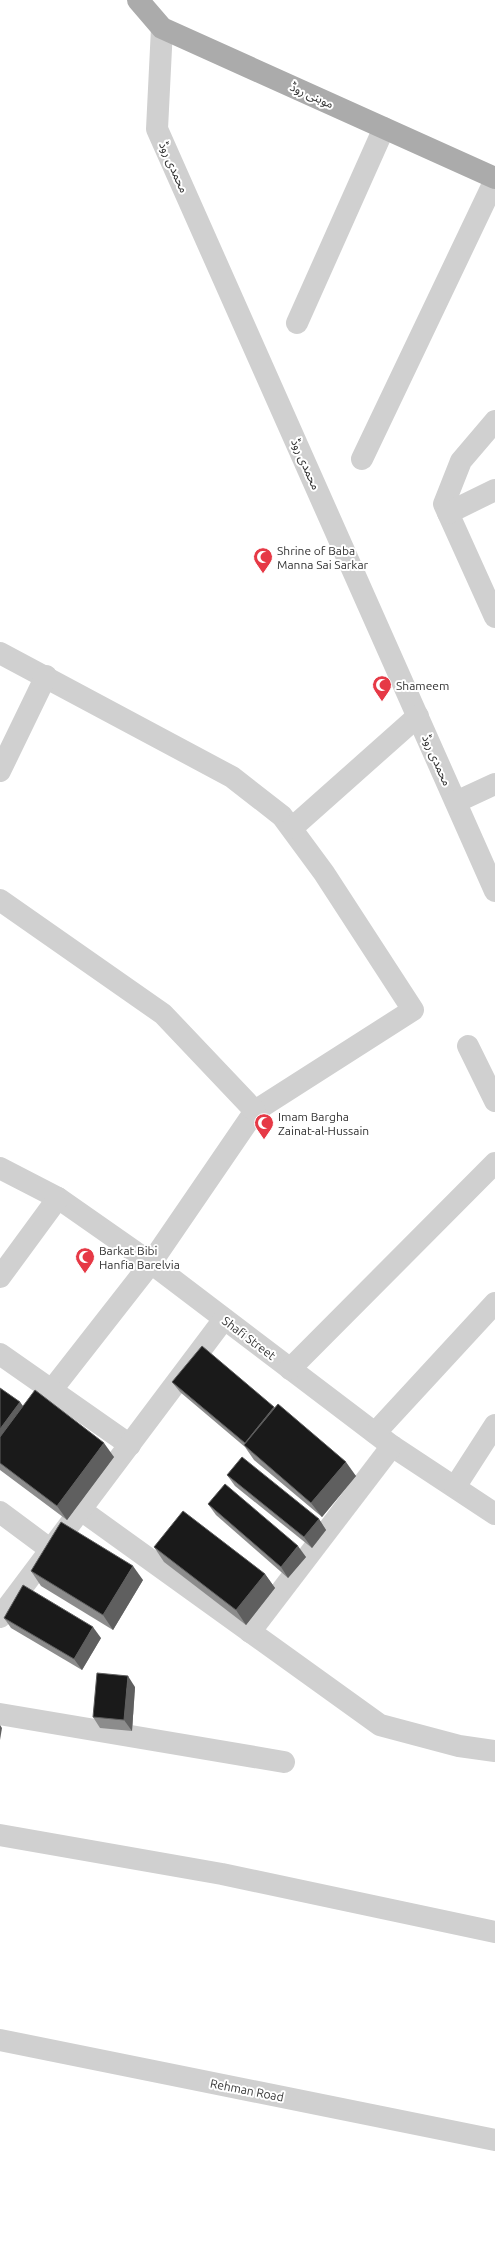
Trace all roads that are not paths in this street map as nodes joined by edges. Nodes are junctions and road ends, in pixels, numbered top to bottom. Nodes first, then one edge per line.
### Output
1 (138, 0) edge
2 (162, 28) junction
3 (384, 128) junction
4 (495, 179) edge
5 (297, 323) dead end
6 (495, 421) edge
7 (362, 459) dead end
8 (495, 490) edge
9 (448, 513) junction
10 (495, 617) edge
11 (0, 653) edge
12 (46, 676) junction
13 (418, 716) junction
14 (0, 771) edge
15 (495, 784) edge
16 (456, 802) junction
17 (292, 828) junction
18 (495, 891) edge
19 (0, 900) edge
20 (468, 1046) dead end
21 (495, 1101) edge
22 (256, 1111) junction
23 (495, 1163) edge
24 (0, 1168) edge
25 (58, 1198) junction
26 (151, 1263) junction
27 (0, 1277) edge
28 (495, 1303) edge
29 (224, 1319) junction
30 (0, 1354) edge
31 (290, 1369) junction
32 (52, 1390) junction
33 (495, 1425) edge
34 (375, 1433) junction
35 (130, 1445) junction
36 (392, 1446) junction
37 (0, 1456) edge
38 (455, 1487) junction
39 (81, 1510) junction
40 (0, 1512) edge
41 (495, 1514) edge
42 (51, 1550) junction
43 (0, 1617) edge
44 (250, 1632) junction
45 (0, 1714) edge
46 (495, 1751) edge
47 (284, 1762) dead end
48 (0, 1835) edge
49 (495, 1932) edge
50 (0, 2040) edge
51 (495, 2140) edge

1 - 2 main road, موہنی روڈ
2 - 3 main road, موہنی روڈ
2 - 13 street, محمدی روڈ
3 - 4 main road, موہنی روڈ
3 - 5 street
4 - 7 street
6 - 9 street
8 - 9 street
9 - 10 street
11 - 12 street
12 - 14 street
12 - 17 street
13 - 16 street, محمدی روڈ
13 - 17 street
15 - 16 street
16 - 18 street, محمدی روڈ
17 - 22 street
19 - 22 street
20 - 21 street
22 - 26 street
23 - 31 street
24 - 25 street, Shafi Street
25 - 26 street, Shafi Street
25 - 27 street
26 - 29 street, Shafi Street
26 - 32 street
28 - 34 street
29 - 31 street, Shafi Street
29 - 35 street
30 - 32 street
31 - 34 street, Shafi Street
32 - 35 street
32 - 37 street
33 - 38 street
34 - 36 street, Shafi Street
35 - 39 street
36 - 38 street, Shafi Street
36 - 44 street
38 - 41 street, Shafi Street
39 - 42 street
39 - 44 street
40 - 42 street
42 - 43 street
44 - 46 street
45 - 47 street
48 - 49 street
50 - 51 street, Rehman Road

